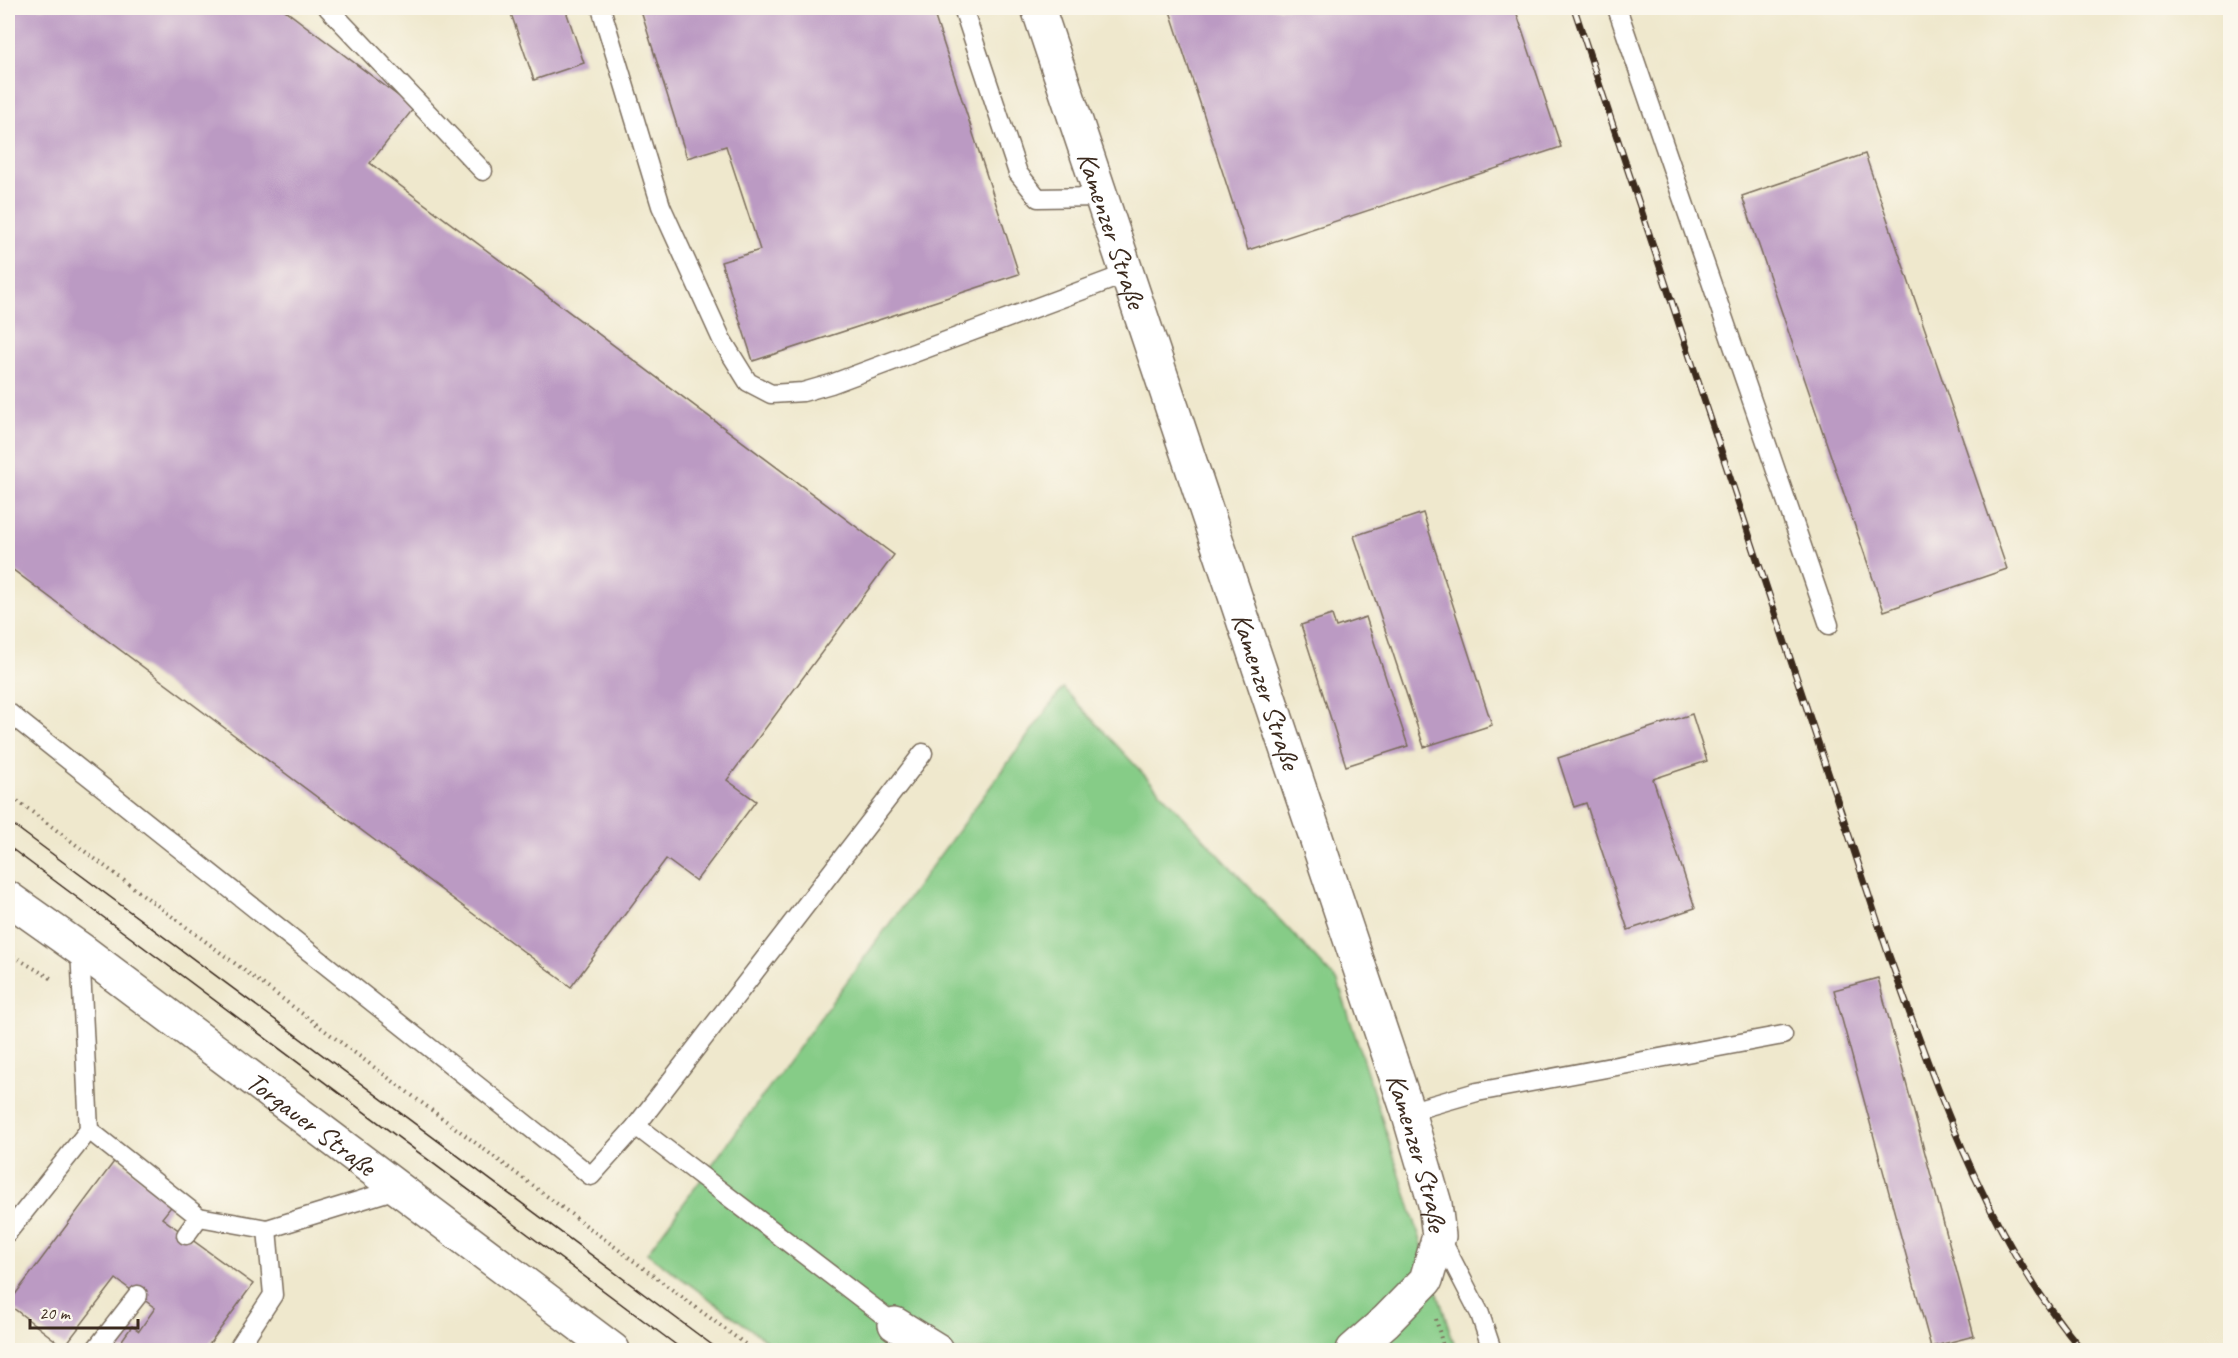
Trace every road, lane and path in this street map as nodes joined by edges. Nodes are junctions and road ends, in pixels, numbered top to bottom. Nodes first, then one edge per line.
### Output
1 (328, 8) edge
2 (601, 8) edge
3 (963, 8) edge
4 (1038, 8) edge
5 (1617, 8) edge
6 (483, 171) dead end
7 (1100, 197) junction
8 (1126, 274) junction
9 (1829, 625) dead end
10 (8, 712) edge
11 (923, 753) dead end
12 (8, 794) edge
13 (8, 898) edge
14 (80, 949) junction
15 (1783, 1035) dead end
16 (1408, 1112) junction
17 (636, 1126) junction
18 (89, 1130) junction
19 (397, 1189) junction
20 (199, 1217) junction
21 (267, 1229) junction
22 (8, 1232) edge
23 (186, 1235) dead end
24 (1439, 1236) junction
25 (138, 1295) dead end
26 (895, 1324) joint
27 (95, 1350) edge
28 (237, 1350) edge
29 (613, 1350) edge
30 (753, 1350) edge
31 (937, 1350) edge
32 (1353, 1350) edge
33 (1492, 1350) edge

1 - 6 lane
2 - 8 lane
3 - 7 lane
4 - 7 street, Kamenzer Straße
5 - 9 lane
7 - 8 street, Kamenzer Straße
8 - 16 street, Kamenzer Straße
10 - 17 lane
11 - 17 lane
12 - 30 path
13 - 14 street, Torgauer Straße
14 - 18 lane
14 - 19 street, Torgauer Straße
15 - 16 lane
16 - 24 street, Kamenzer Straße
17 - 26 lane
18 - 20 lane
18 - 22 lane
19 - 21 lane
19 - 29 street, Torgauer Straße
20 - 21 lane
20 - 23 lane
21 - 28 lane
24 - 32 street, Kamenzer Straße
24 - 33 lane
25 - 27 lane
26 - 31 street

